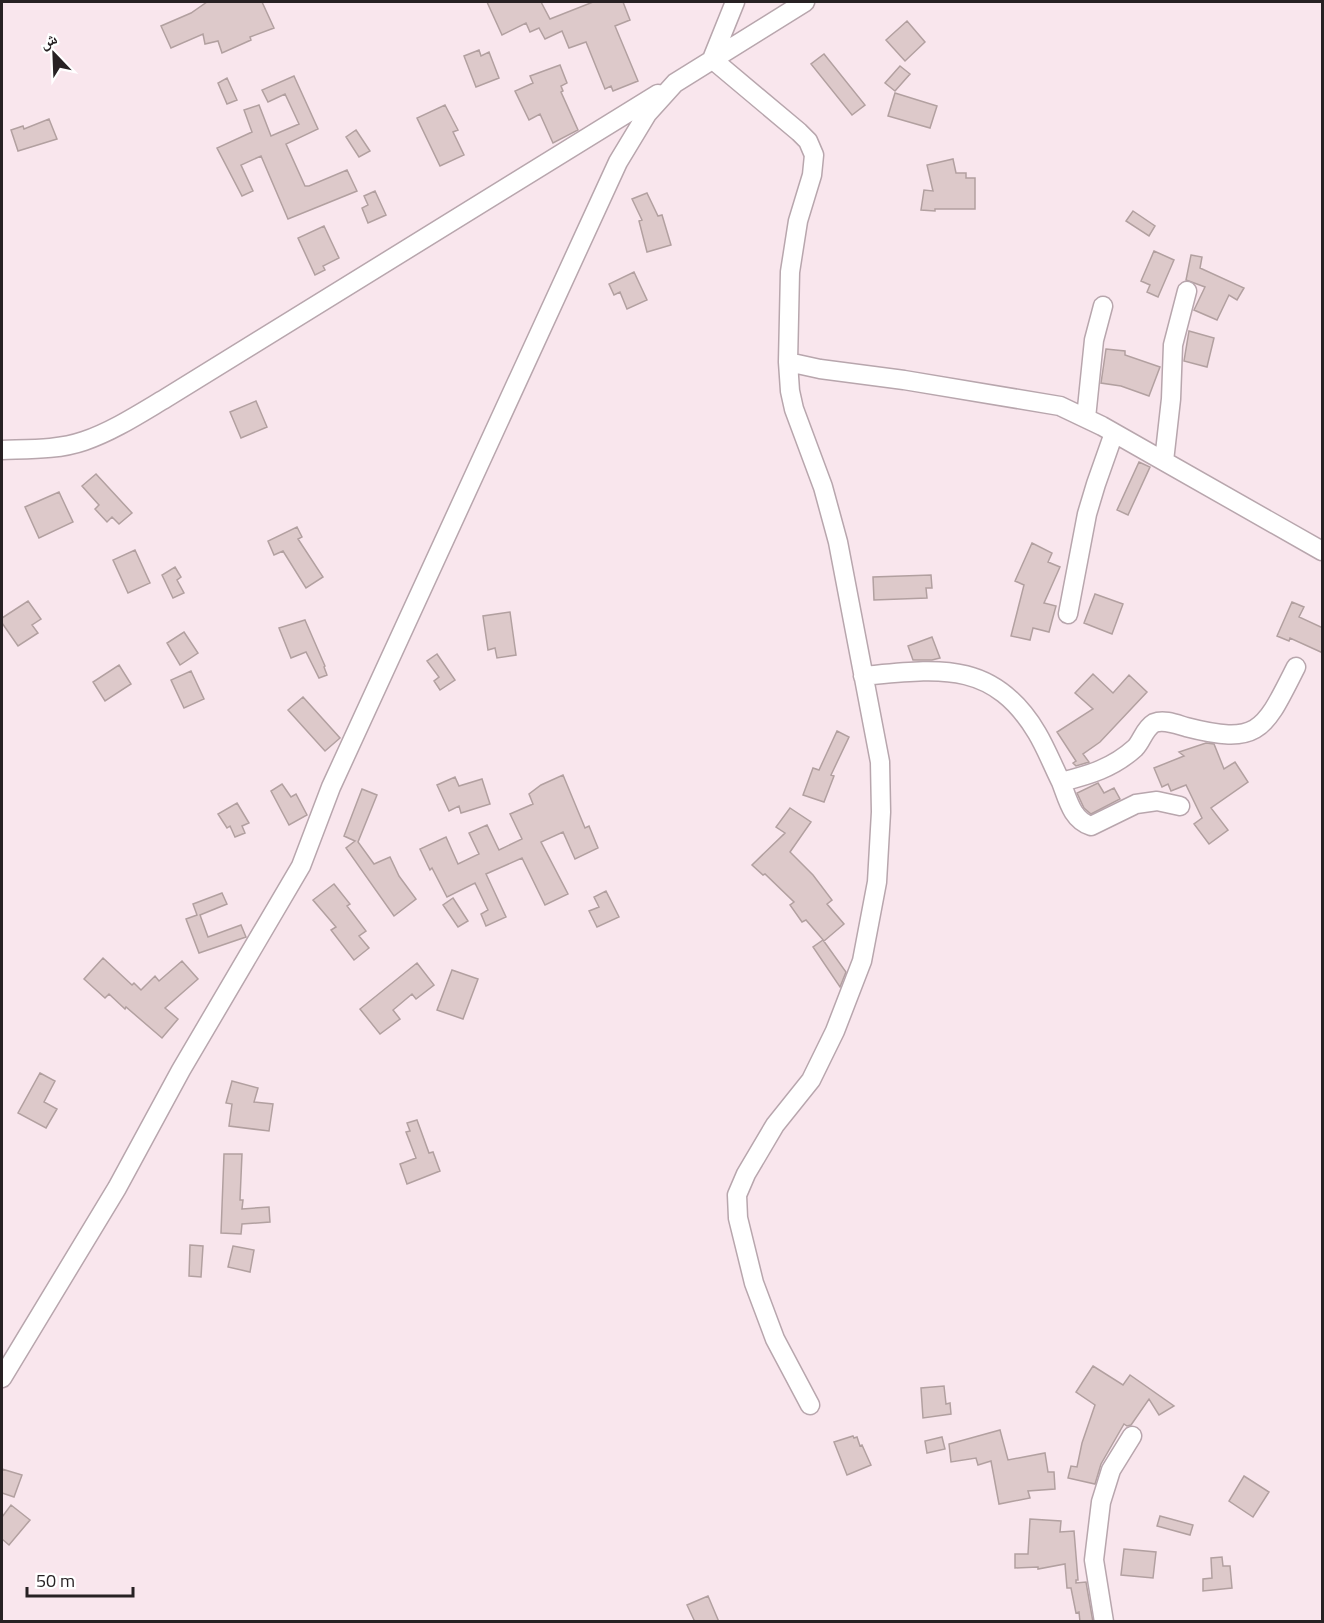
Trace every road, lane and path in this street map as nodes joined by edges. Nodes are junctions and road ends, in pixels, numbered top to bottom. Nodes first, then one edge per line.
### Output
1 (735, 2) edge
2 (804, 2) edge
3 (712, 59) junction
4 (675, 83) junction
5 (1187, 291) dead end
6 (1103, 306) dead end
7 (788, 362) junction
8 (1086, 418) junction
9 (1114, 433) junction
10 (2, 450) edge
11 (1164, 461) junction
12 (1323, 550) edge
13 (1068, 614) dead end
14 (1296, 667) dead end
15 (863, 676) junction
16 (1061, 782) junction
17 (1180, 806) dead end
18 (2, 1378) edge
19 (810, 1405) dead end
20 (1132, 1436) dead end
21 (1104, 1622) edge

1 - 3 street
2 - 3 street
3 - 4 street
3 - 7 street
4 - 10 street
4 - 18 street
5 - 11 street
6 - 8 street
7 - 8 street
7 - 15 street
8 - 9 street
9 - 11 street
9 - 13 street
11 - 12 street
14 - 16 street
15 - 16 street
15 - 19 street
16 - 17 street
20 - 21 street

